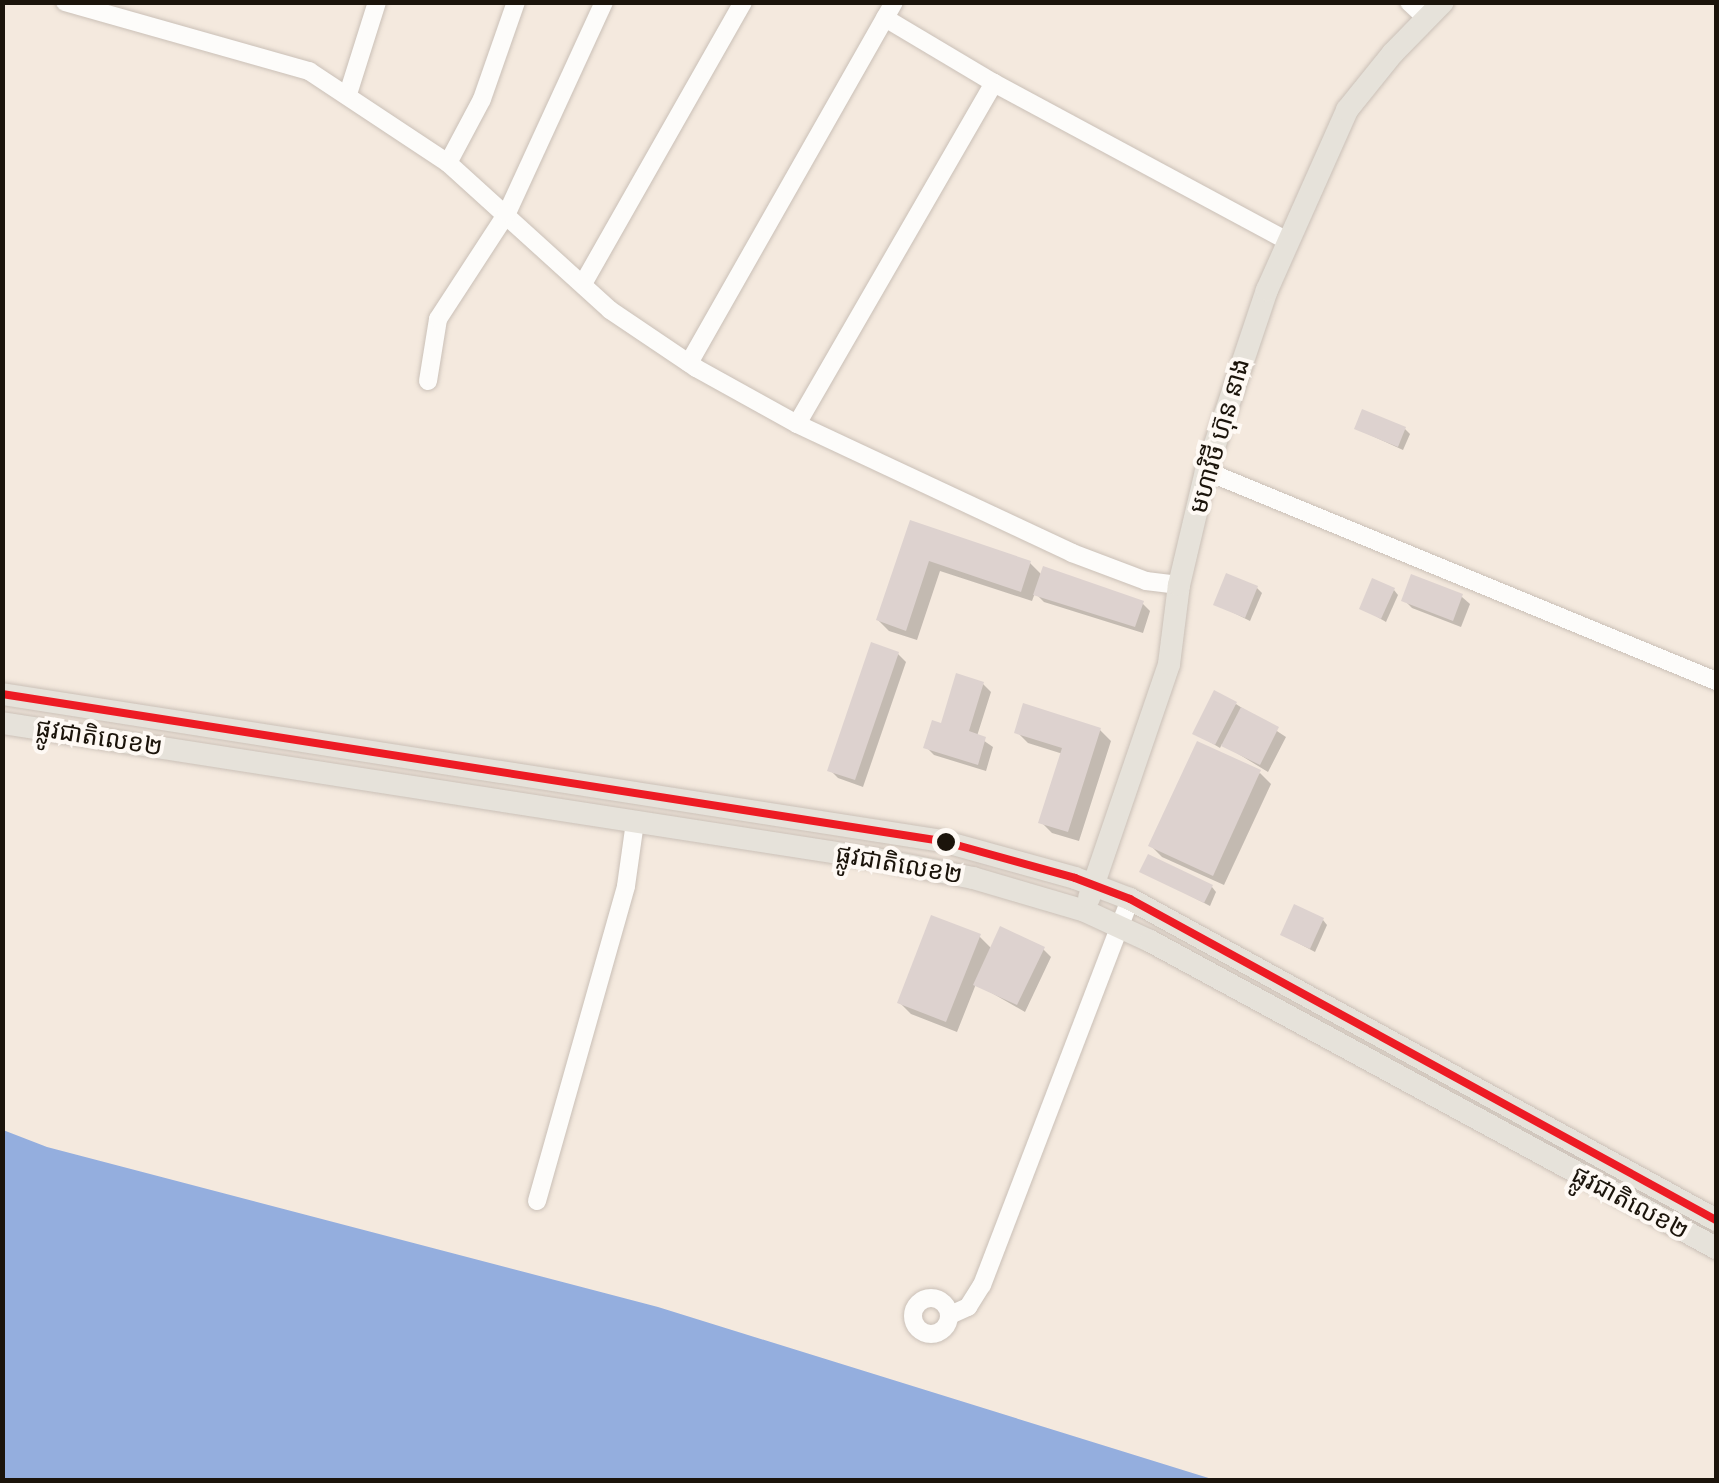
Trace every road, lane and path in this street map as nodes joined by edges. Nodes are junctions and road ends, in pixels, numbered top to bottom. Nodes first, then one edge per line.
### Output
1 (65, 2) edge
2 (377, 2) edge
3 (516, 2) edge
4 (604, 2) edge
5 (742, 2) edge
6 (1409, 2) edge
7 (890, 10) edge
8 (1435, 11) edge
9 (994, 83) junction
10 (348, 94) junction
11 (448, 163) junction
12 (507, 212) junction
13 (1287, 241) junction
14 (584, 282) junction
15 (689, 363) junction
16 (428, 380) dead end
17 (797, 424) junction
18 (1206, 471) junction
19 (1180, 585) junction
20 (1716, 681) edge
21 (2, 694) edge
22 (2, 723) edge
23 (193, 724) junction
24 (188, 752) junction
25 (407, 756) junction
26 (401, 786) junction
27 (635, 822) junction
28 (1094, 884) junction
29 (1130, 899) junction
30 (1084, 911) junction
31 (1118, 924) junction
32 (536, 1201) dead end
33 (1716, 1220) edge
34 (1716, 1248) edge
35 (950, 1314) dead end

1 - 10 street
2 - 10 street
3 - 11 street
4 - 12 street
5 - 14 street
6 - 8 street
7 - 9 street
7 - 15 street
8 - 13 main road, មហាវិថី ហ៊ុន នាង
9 - 13 street
9 - 17 street
10 - 11 street
11 - 12 street
12 - 14 street
12 - 16 street
13 - 18 main road, មហាវិថី ហ៊ុន នាង
14 - 15 street
15 - 17 street
17 - 19 street
18 - 19 main road, មហាវិថី ហ៊ុន នាង
18 - 20 street
19 - 28 main road, មហាវិថី ហ៊ុន នាង
21 - 23 main road, ផ្លូវជាតិលេខ២
22 - 24 main road, ផ្លូវជាតិលេខ២
23 - 24 main road
23 - 25 main road, ផ្លូវជាតិលេខ២
24 - 26 main road, ផ្លូវជាតិលេខ២
25 - 26 main road
25 - 28 main road, ផ្លូវជាតិលេខ២
26 - 27 main road, ផ្លូវជាតិលេខ២
27 - 30 main road, ផ្លូវជាតិលេខ២
27 - 32 street
28 - 29 main road, ផ្លូវជាតិលេខ២
28 - 30 main road, មហាវិថី ហ៊ុន នាង
29 - 31 street
29 - 33 main road, ផ្លូវជាតិលេខ២
30 - 31 main road, ផ្លូវជាតិលេខ២
31 - 34 main road, ផ្លូវជាតិលេខ២
31 - 35 street

